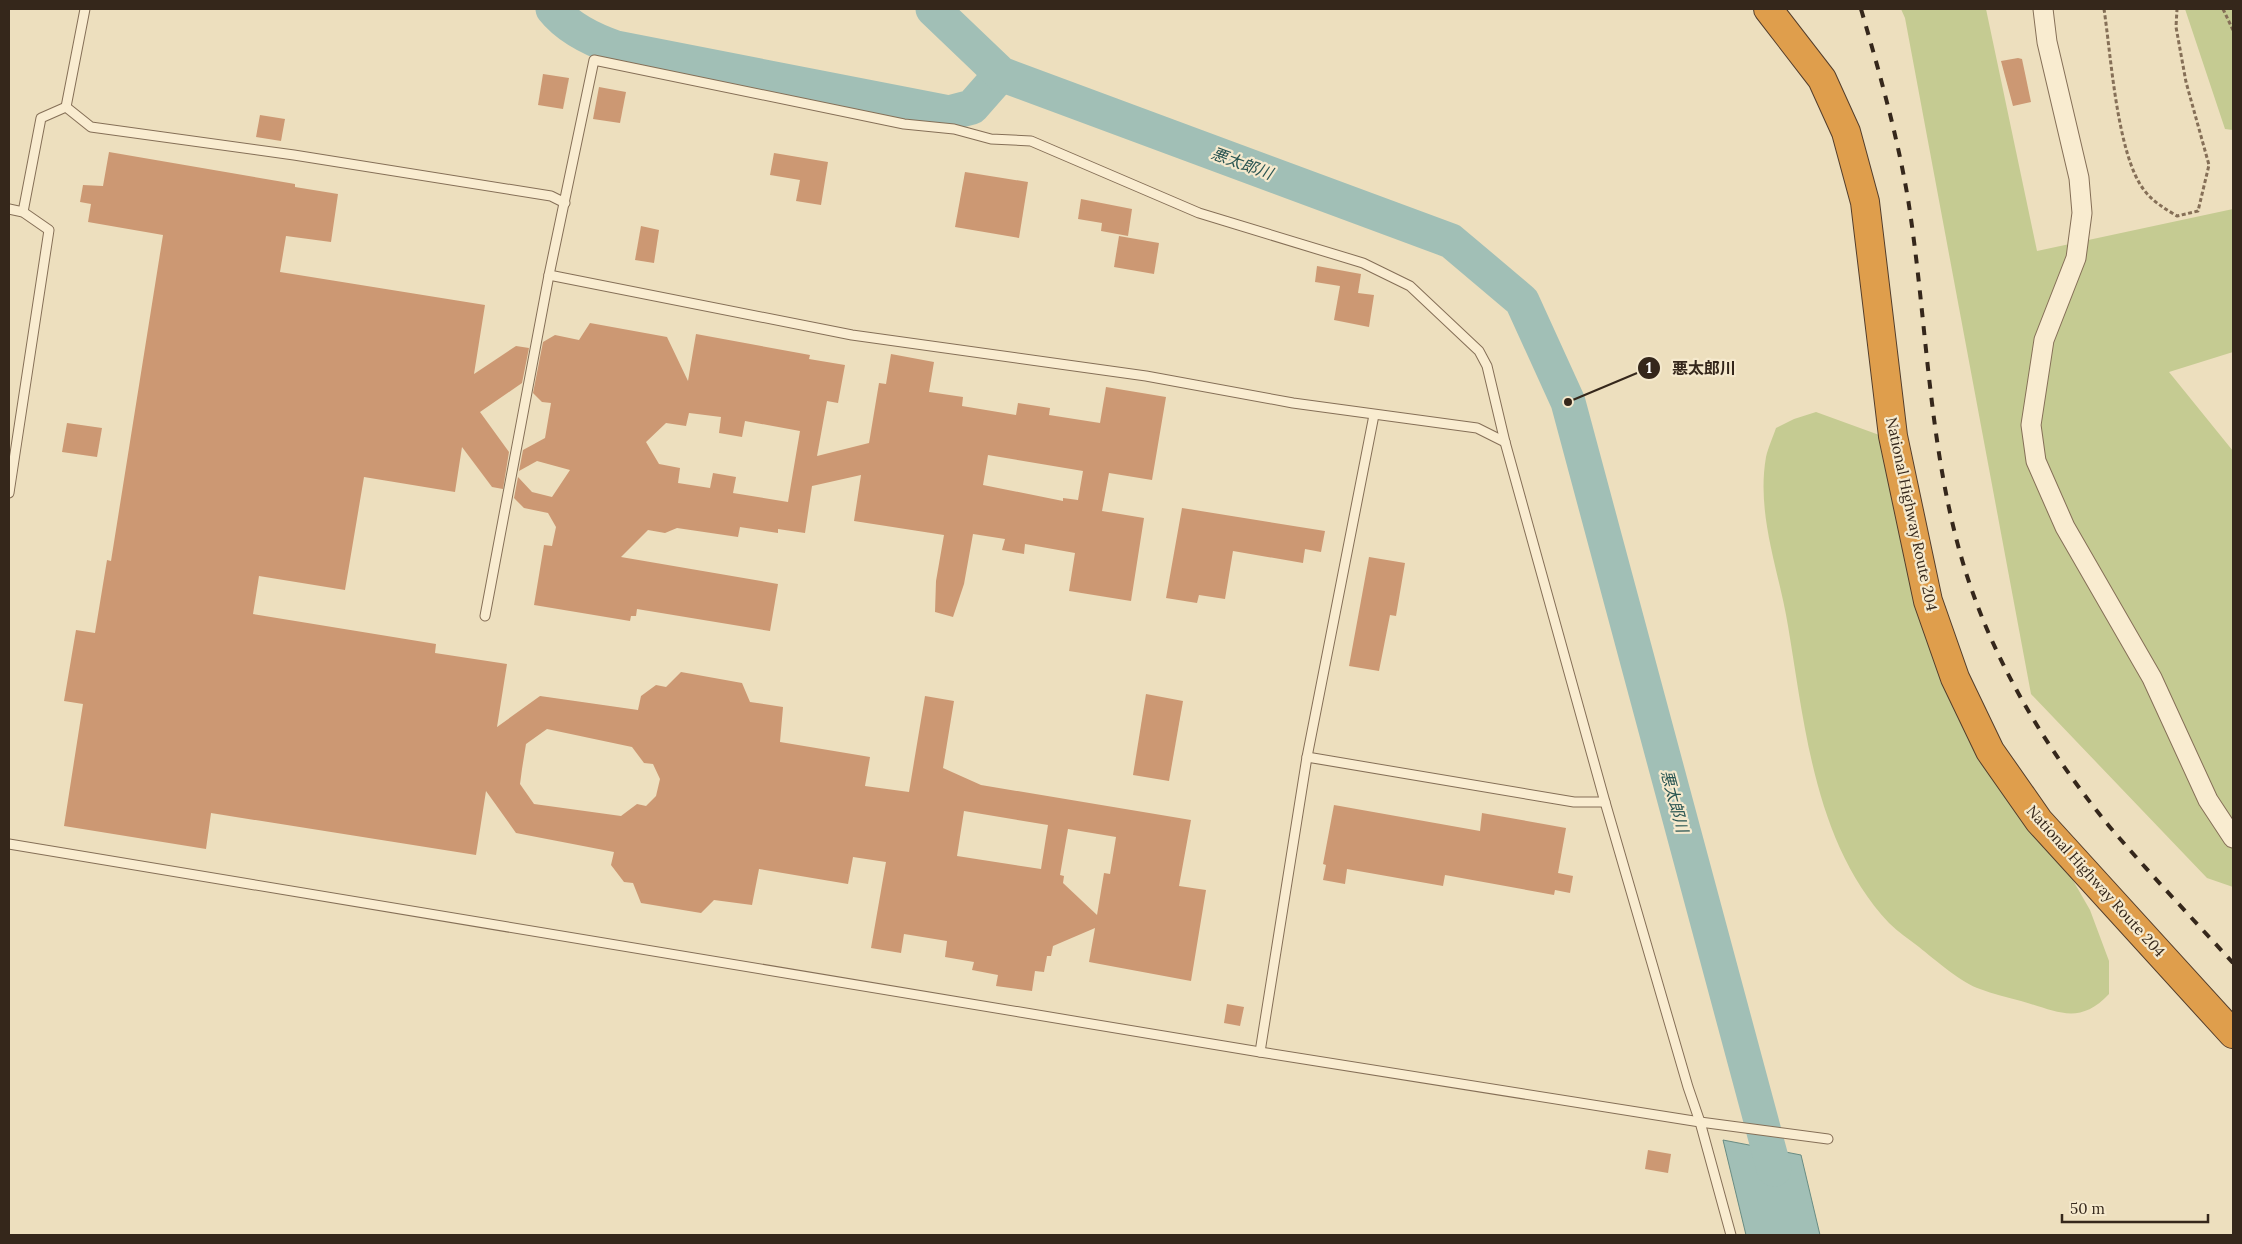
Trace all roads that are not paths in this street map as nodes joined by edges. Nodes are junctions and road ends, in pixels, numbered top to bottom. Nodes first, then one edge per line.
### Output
1 (85, 9) edge
2 (1768, 9) edge
3 (2043, 9) edge
4 (66, 107) junction
5 (565, 203) junction
6 (9, 209) edge
7 (23, 212) junction
8 (549, 274) junction
9 (1374, 415) junction
10 (1505, 442) junction
11 (9, 493) edge
12 (485, 616) dead end
13 (1307, 757) junction
14 (1604, 802) junction
15 (2233, 838) edge
16 (9, 844) edge
17 (2233, 1034) edge
18 (1260, 1052) junction
19 (1700, 1122) junction
20 (1828, 1139) dead end
21 (1731, 1235) edge

1 - 4 lane
2 - 17 highway, National Highway Route 204
3 - 15 street
4 - 5 lane
4 - 7 lane
5 - 8 lane
5 - 10 lane
6 - 7 lane
7 - 11 lane
8 - 9 lane
8 - 12 lane
9 - 10 lane
9 - 13 lane
10 - 14 lane
13 - 14 lane
13 - 18 lane
14 - 19 lane
16 - 18 lane
18 - 19 lane
19 - 20 lane
19 - 21 lane

